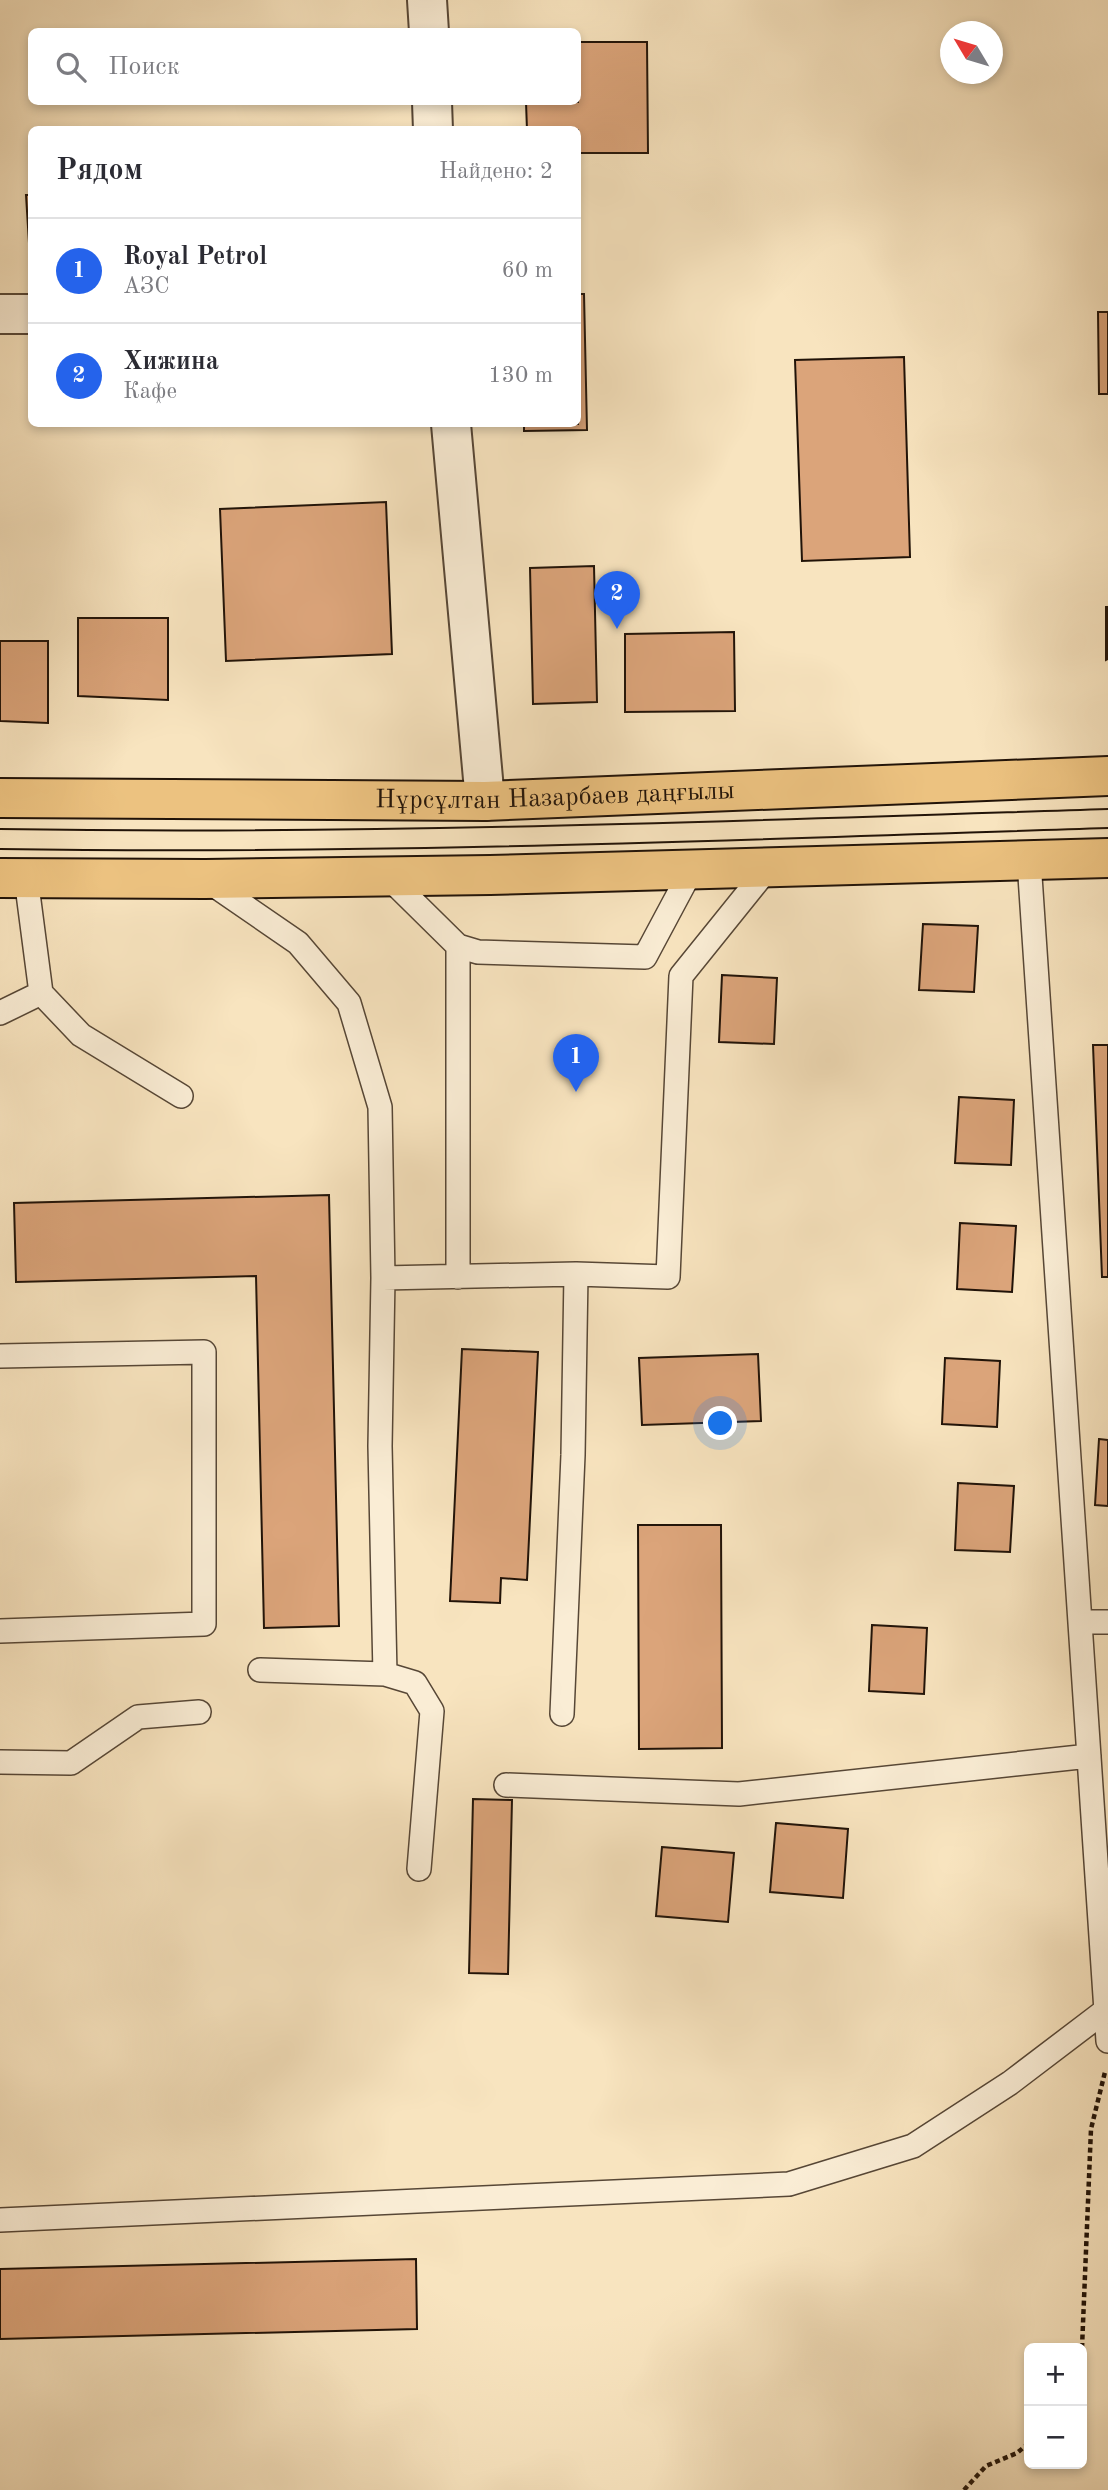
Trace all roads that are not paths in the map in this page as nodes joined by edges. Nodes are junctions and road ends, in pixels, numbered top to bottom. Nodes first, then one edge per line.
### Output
1 (427, 0) edge
2 (429, 28) edge
3 (432, 105) edge
4 (433, 126) edge
5 (0, 314) edge
6 (28, 314) edge
7 (451, 427) edge
8 (1108, 776) edge
9 (0, 798) edge
10 (485, 801) junction
11 (1108, 858) edge
12 (1028, 861) junction
13 (768, 868) junction
14 (692, 869) junction
15 (387, 876) junction
16 (13, 878) edge
17 (205, 880) junction
18 (458, 946) junction
19 (646, 957) junction
20 (681, 975) junction
21 (41, 993) junction
22 (0, 1013) edge
23 (181, 1096) dead end
24 (576, 1275) junction
25 (458, 1277) junction
26 (383, 1278) junction
27 (0, 1356) edge
28 (1080, 1622) junction
29 (1108, 1622) edge
30 (0, 1631) edge
31 (260, 1671) dead end
32 (385, 1674) junction
33 (199, 1712) dead end
34 (562, 1714) dead end
35 (1089, 1756) junction
36 (0, 1762) edge
37 (506, 1785) dead end
38 (419, 1869) dead end
39 (1106, 2010) junction
40 (1108, 2041) edge
41 (0, 2220) edge

1 - 2 street
3 - 4 street
5 - 6 street
7 - 10 street
8 - 10 main road, Нұрсұлтан Назарбаев даңғылы
9 - 10 main road, Нұрсұлтан Назарбаев даңғылы
11 - 12 main road
12 - 13 main road
12 - 28 lane
13 - 14 main road
13 - 20 lane
14 - 15 main road
14 - 19 lane
15 - 17 main road
15 - 18 lane
16 - 17 main road
16 - 21 lane
17 - 26 lane
18 - 19 lane
18 - 25 lane
19 - 20 lane
20 - 24 lane
21 - 22 lane
21 - 23 lane
24 - 25 lane
24 - 34 lane
25 - 26 lane
26 - 32 lane
27 - 30 lane
28 - 29 lane
28 - 35 lane
31 - 32 lane
32 - 38 lane
33 - 36 lane
35 - 37 lane
35 - 39 lane
39 - 40 lane
39 - 41 lane

